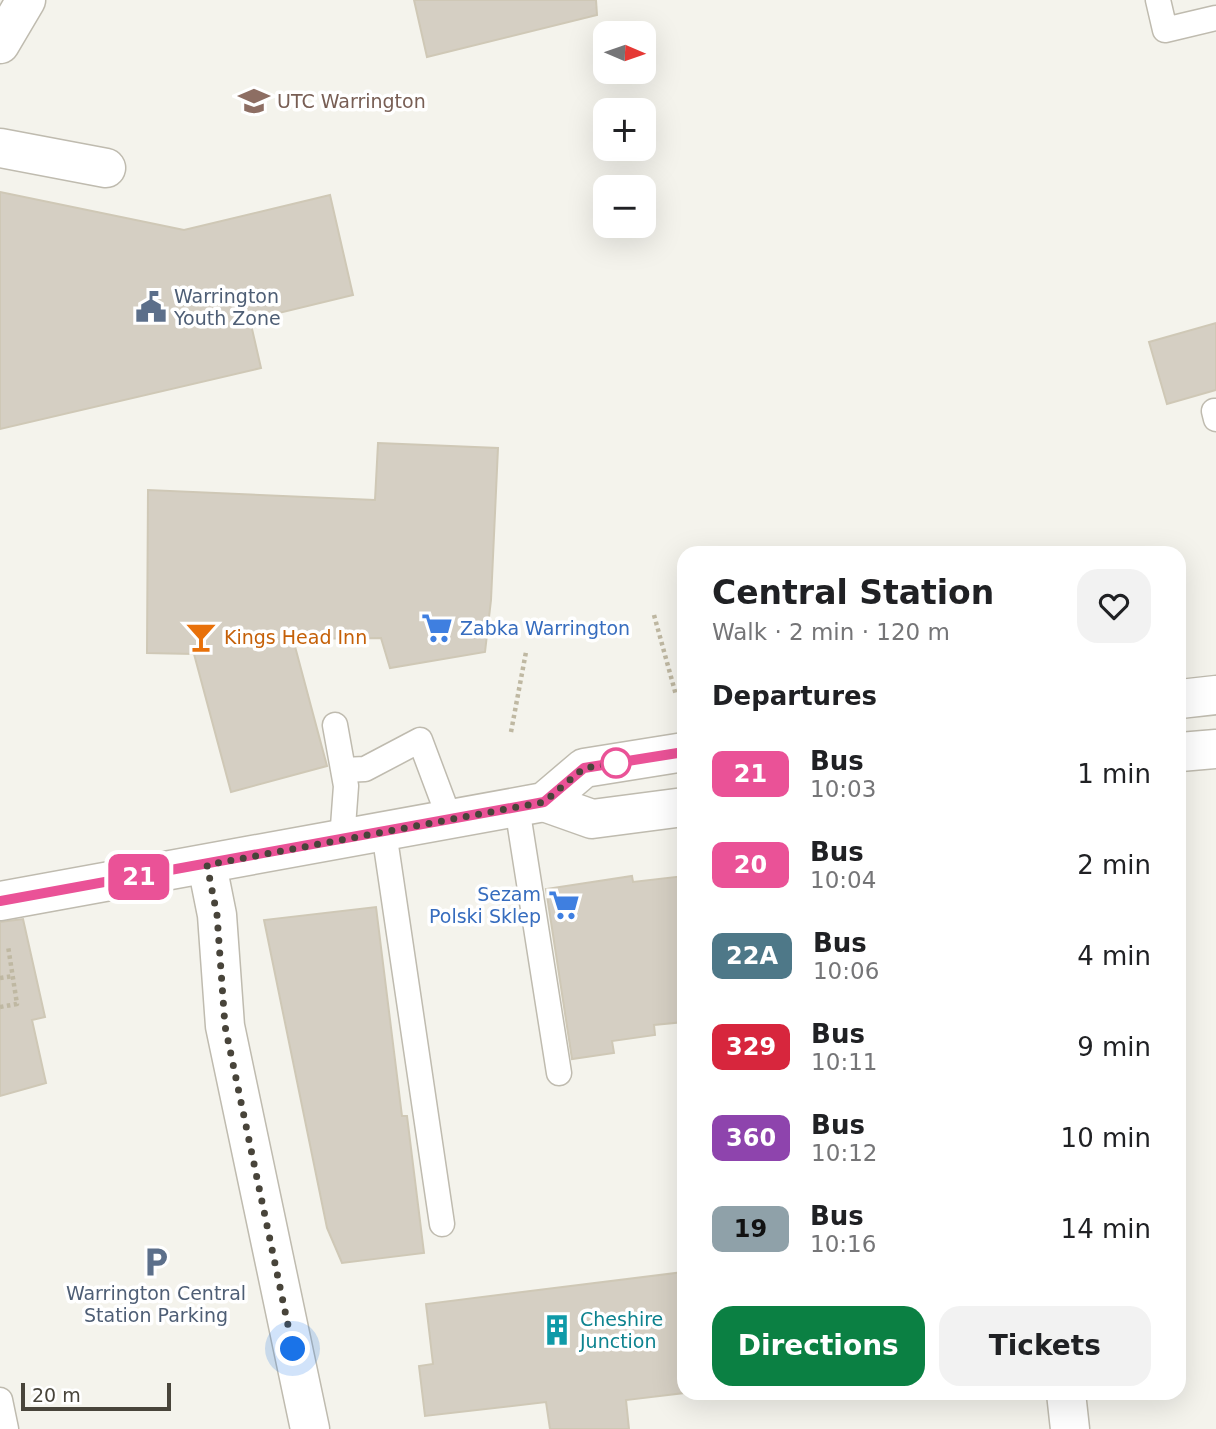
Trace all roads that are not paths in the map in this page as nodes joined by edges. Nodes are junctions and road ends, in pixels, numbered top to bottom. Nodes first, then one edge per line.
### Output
1 (26, 0) edge
2 (1158, 0) edge
3 (1216, 18) edge
4 (0, 44) edge
5 (0, 148) edge
6 (106, 168) dead end
7 (1216, 411) edge
8 (1216, 419) edge
9 (1216, 695) edge
10 (1186, 698) edge
11 (335, 725) dead end
12 (1216, 749) edge
13 (1186, 752) edge
14 (677, 753) edge
15 (344, 770) junction
16 (531, 804) junction
17 (677, 808) edge
18 (450, 820) junction
19 (384, 832) junction
20 (342, 840) junction
21 (207, 865) junction
22 (0, 901) edge
23 (559, 1073) dead end
24 (442, 1224) dead end
25 (0, 1400) edge
26 (1067, 1400) edge
27 (6, 1429) edge
28 (310, 1429) edge
29 (1070, 1429) edge

1 - 4 street
2 - 3 lane
5 - 6 street
7 - 8 lane
9 - 10 street
11 - 15 lane
12 - 13 street
14 - 16 street
15 - 18 lane
15 - 20 lane
16 - 17 street
16 - 18 street
16 - 23 lane
18 - 19 street
19 - 20 street
19 - 24 lane
20 - 21 street
21 - 22 street
21 - 28 street
25 - 27 lane
26 - 29 street

